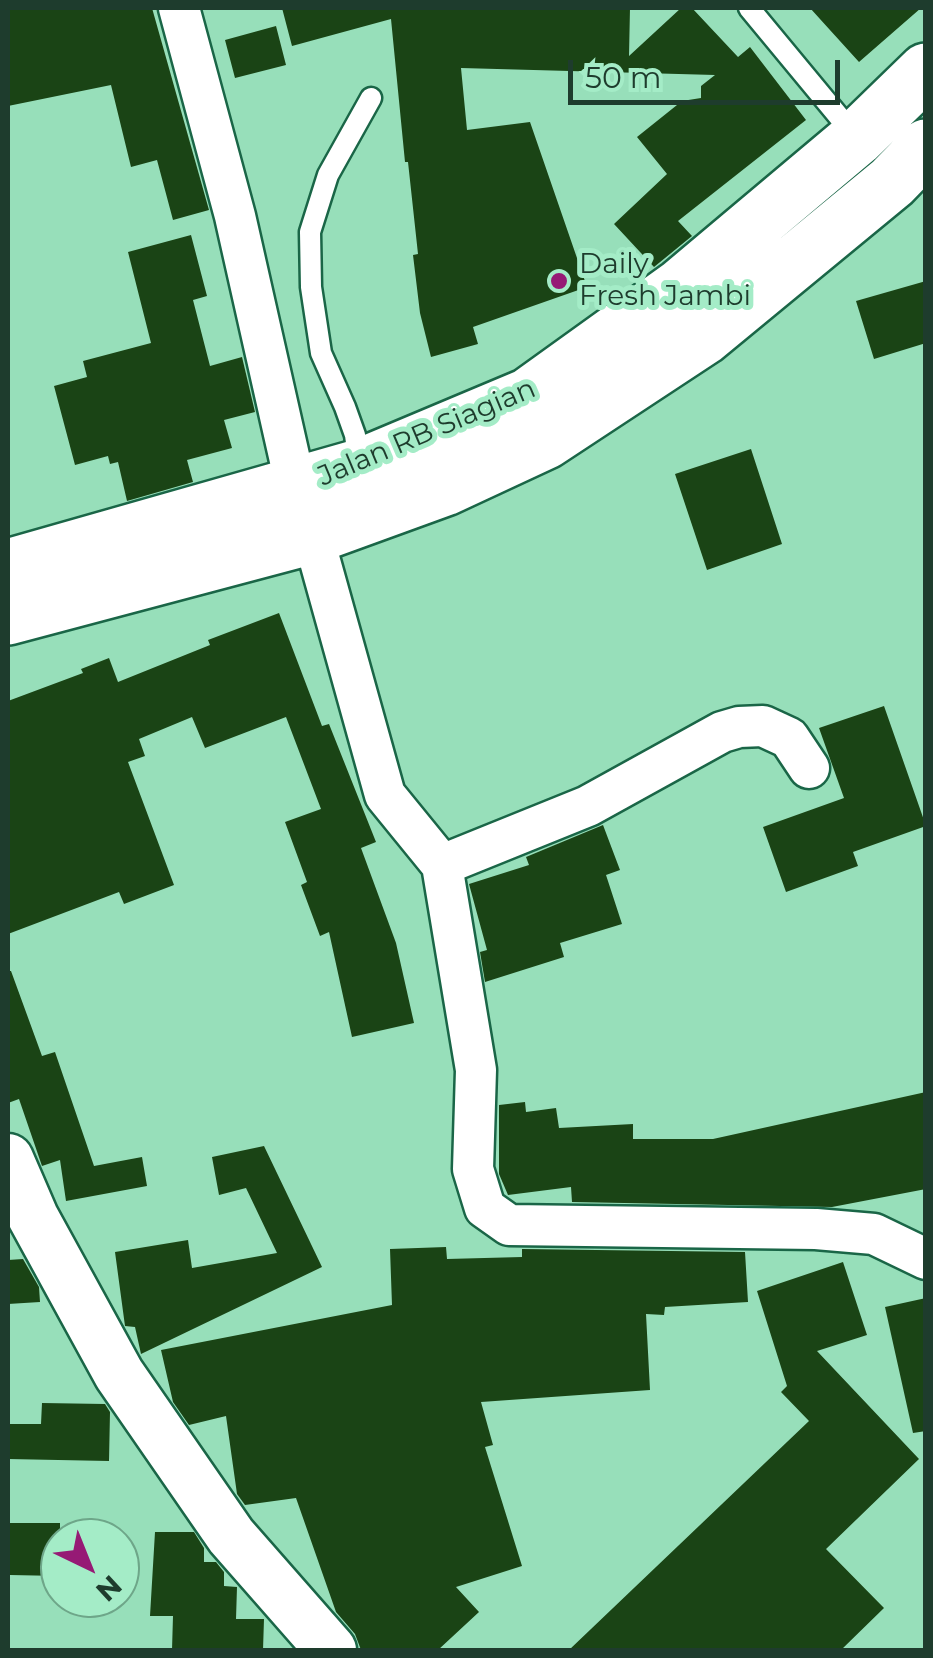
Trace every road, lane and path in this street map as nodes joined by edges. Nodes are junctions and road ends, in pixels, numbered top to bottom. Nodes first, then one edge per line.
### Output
1 (179, 8) edge
2 (749, 8) edge
3 (926, 71) edge
4 (371, 98) dead end
5 (857, 138) junction
6 (926, 147) edge
7 (359, 468) junction
8 (305, 512) junction
9 (8, 566) edge
10 (8, 617) edge
11 (809, 768) dead end
12 (442, 866) junction
13 (8, 1159) edge
14 (926, 1259) edge
15 (321, 1645) edge

1 - 8 street
2 - 5 lane
3 - 5 highway, Jalan RB Siagian
4 - 7 lane
5 - 7 highway, Jalan RB Siagian
6 - 8 highway, Jalan RB Siagian
7 - 8 highway, Jalan RB Siagian
8 - 9 highway, Jalan RB Siagian
8 - 10 highway, Jalan RB Siagian
8 - 12 street
11 - 12 street
12 - 14 street
13 - 15 street

